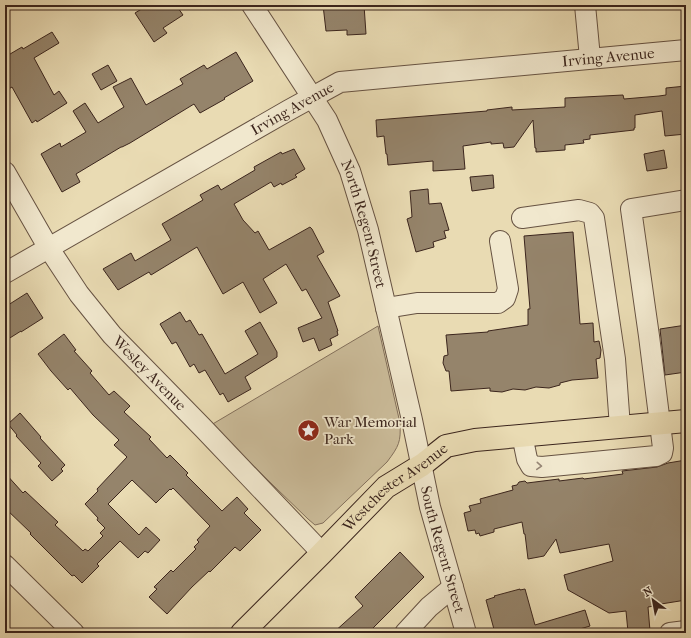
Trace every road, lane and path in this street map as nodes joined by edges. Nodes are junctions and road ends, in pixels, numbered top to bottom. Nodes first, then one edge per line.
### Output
1 (252, 5) edge
2 (585, 5) edge
3 (686, 50) edge
4 (590, 58) junction
5 (312, 97) junction
6 (5, 172) edge
7 (686, 200) edge
8 (522, 218) dead end
9 (500, 241) dead end
10 (48, 247) junction
11 (5, 272) edge
12 (386, 308) junction
13 (686, 421) edge
14 (659, 423) junction
15 (620, 427) junction
16 (522, 436) junction
17 (422, 464) junction
18 (322, 553) junction
19 (5, 565) edge
20 (453, 587) junction
21 (686, 631) edge
22 (74, 633) edge
23 (242, 633) edge
24 (405, 633) edge
25 (466, 633) edge
26 (670, 633) edge

1 - 5 street, North Regent Street
2 - 4 street
3 - 4 street, Irving Avenue
4 - 5 street, Irving Avenue
5 - 10 street, Irving Avenue
5 - 12 street, North Regent Street
6 - 10 street, Wesley Avenue
7 - 14 street
8 - 15 street
9 - 12 street
10 - 11 street, Irving Avenue
10 - 18 street, Wesley Avenue
12 - 17 street, North Regent Street
13 - 14 main road, Westchester Avenue
14 - 15 main road, Westchester Avenue
16 -> 14 street
15 - 16 main road, Westchester Avenue
16 - 17 main road, Westchester Avenue
17 - 18 main road, Westchester Avenue
17 - 20 street, South Regent Street
18 - 23 main road, Westchester Avenue
19 - 22 street
20 - 24 street
20 - 25 street, South Regent Street
21 - 26 street

